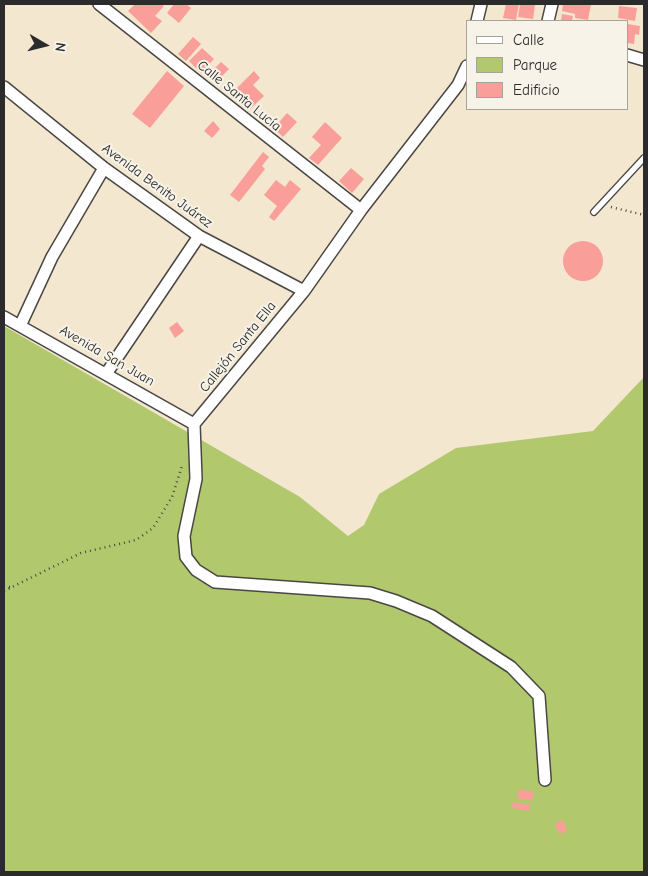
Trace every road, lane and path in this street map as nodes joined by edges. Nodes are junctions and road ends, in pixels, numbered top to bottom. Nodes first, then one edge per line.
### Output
1 (99, 4) edge
2 (481, 4) edge
3 (552, 4) edge
4 (478, 20) edge
5 (548, 20) edge
6 (628, 55) edge
7 (644, 60) edge
8 (466, 68) edge
9 (6, 94) edge
10 (644, 158) edge
11 (104, 168) junction
12 (600, 205) junction
13 (361, 210) junction
14 (594, 212) dead end
15 (644, 215) edge
16 (199, 236) junction
17 (304, 291) junction
18 (4, 316) edge
19 (20, 326) junction
20 (106, 374) junction
21 (194, 424) junction
22 (184, 460) dead end
23 (4, 587) edge
24 (16, 587) junction
25 (4, 592) edge
26 (546, 780) dead end

1 - 13 street, Calle Santa Lucía
2 - 4 street
3 - 5 street
6 - 7 street
8 - 13 street, Callejón Santa Ella
9 - 11 street, Avenida Benito Juárez
10 - 12 lane
11 - 16 street, Avenida Benito Juárez
11 - 19 street
12 - 14 lane
12 - 15 path
13 - 17 street, Callejón Santa Ella
16 - 17 street, Avenida Benito Juárez
16 - 20 street
17 - 21 street, Callejón Santa Ella
18 - 19 street, Avenida San Juan
19 - 20 street, Avenida San Juan
20 - 21 street, Avenida San Juan
21 - 26 street
22 - 24 path
23 - 24 path
24 - 25 path

